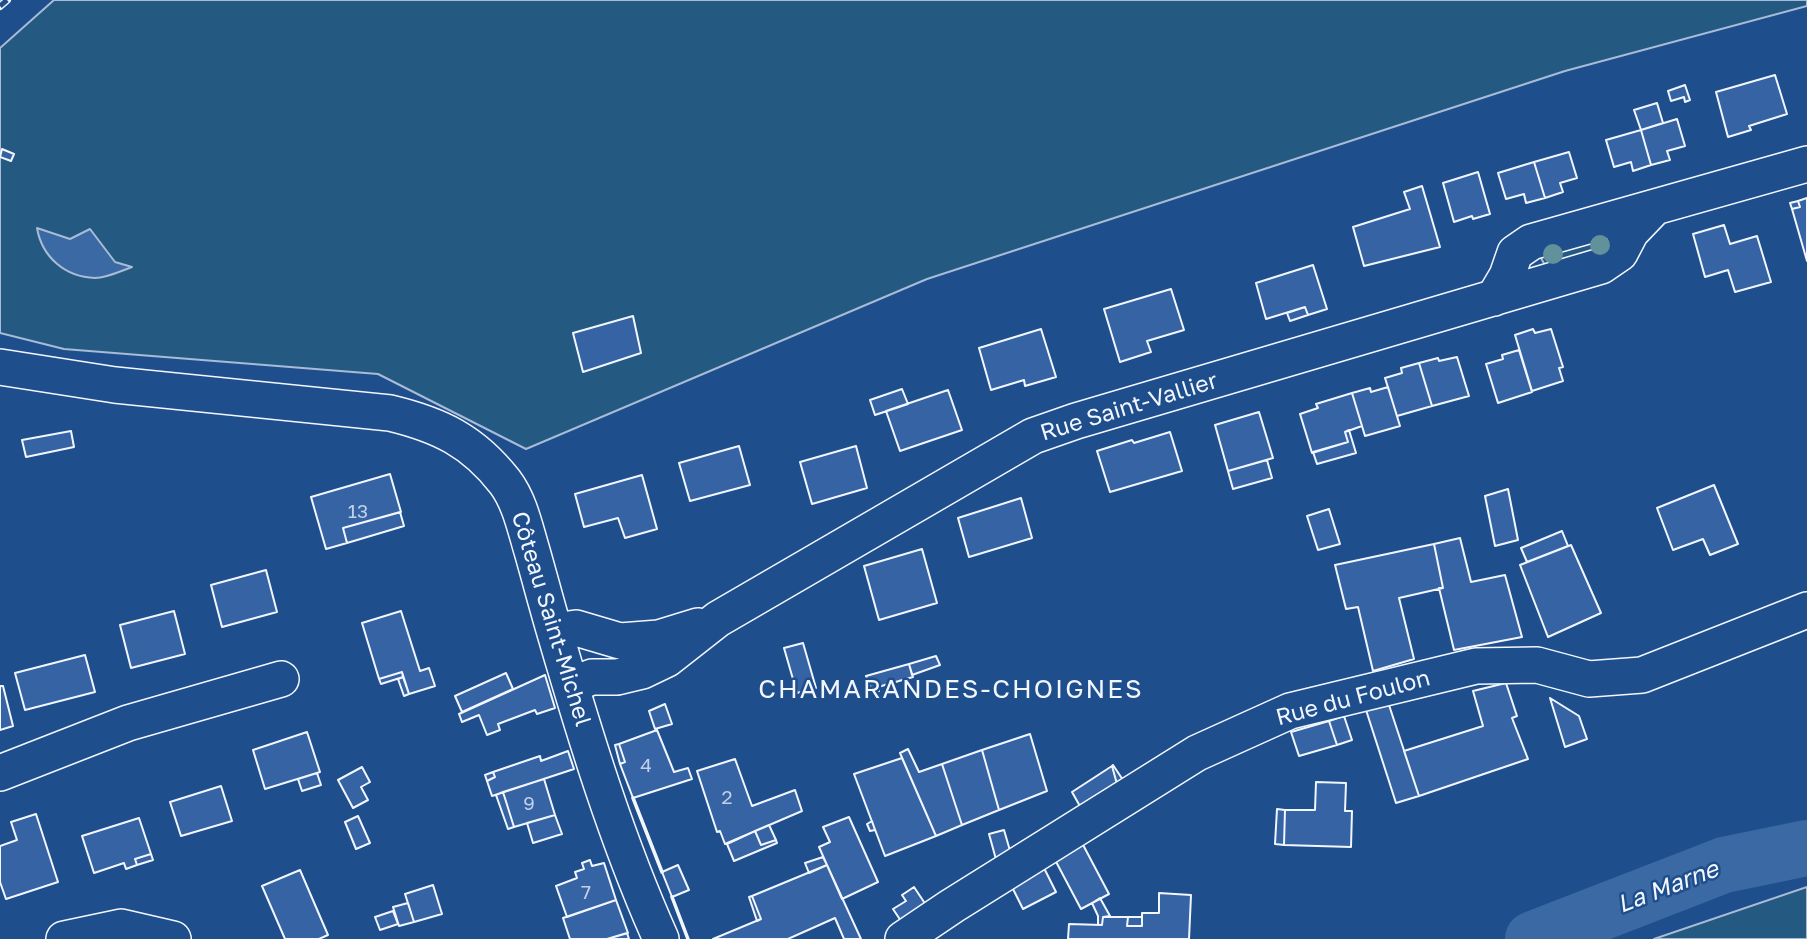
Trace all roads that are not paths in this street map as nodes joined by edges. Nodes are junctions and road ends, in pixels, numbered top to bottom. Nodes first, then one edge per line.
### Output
1 (1807, 164) edge
2 (0, 367) edge
3 (1807, 610) edge
4 (718, 619) junction
5 (555, 631) junction
6 (281, 678) dead end
7 (571, 685) junction
8 (0, 773) edge
9 (64, 939) edge
10 (173, 939) edge
11 (661, 939) edge
12 (903, 939) edge

1 - 4 street, Rue Saint-Vallier
2 - 5 street, Côteau Saint-Michel
3 - 12 street, Rue du Foulon
4 - 5 street, Rue Saint-Vallier
4 - 7 street, Rue Saint-Vallier
5 - 7 street, Côteau Saint-Michel
6 - 8 street
7 - 11 street, Côteau Saint-Michel
9 - 10 street

